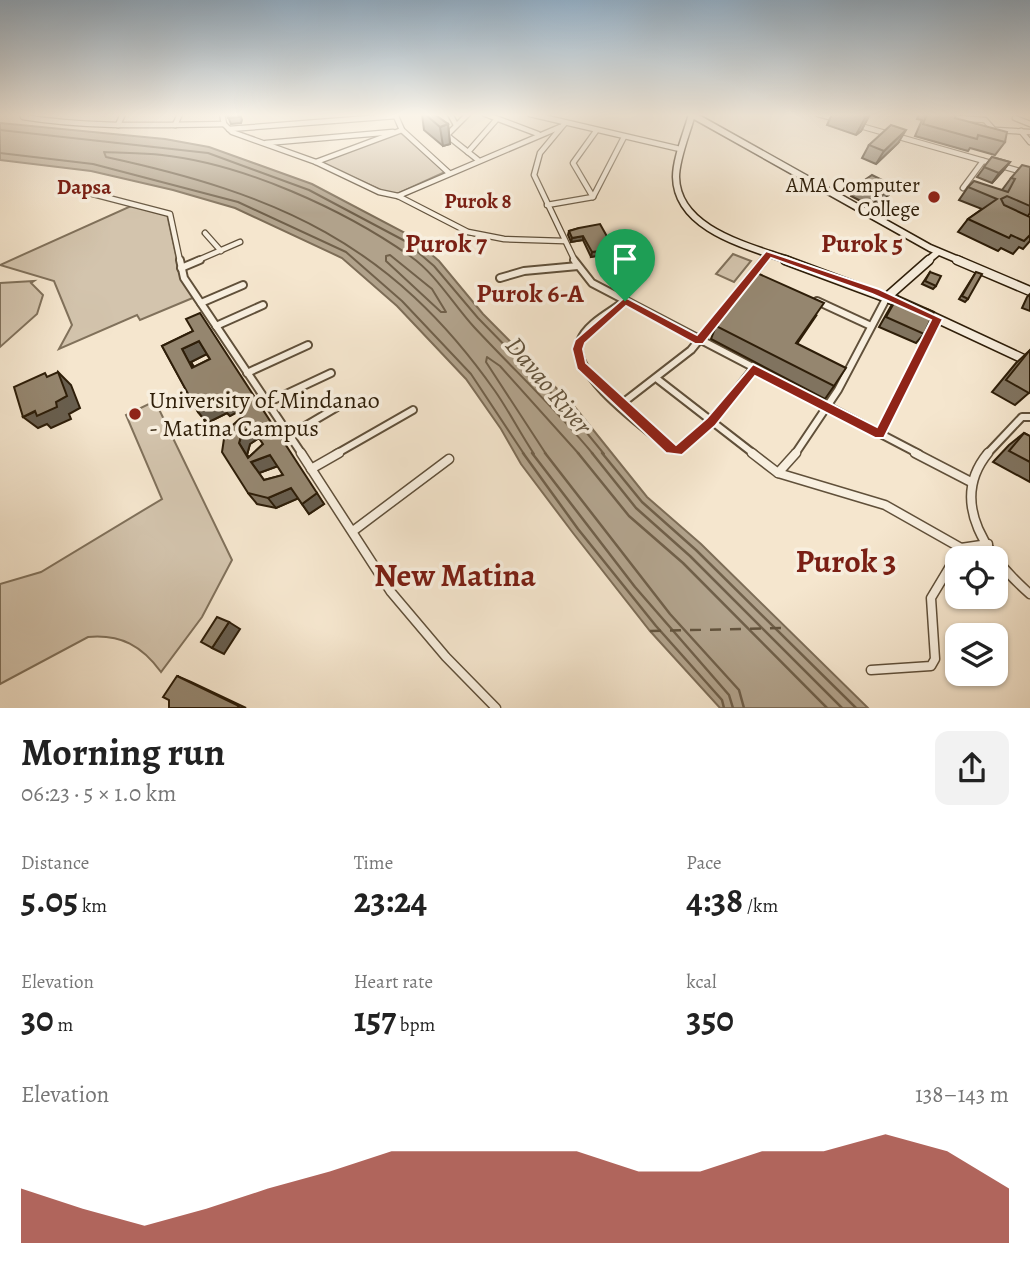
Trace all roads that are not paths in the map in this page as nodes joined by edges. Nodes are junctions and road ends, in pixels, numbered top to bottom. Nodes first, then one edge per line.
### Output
1 (272, 147) edge
2 (354, 147) edge
3 (421, 147) edge
4 (462, 147) edge
5 (472, 147) edge
6 (510, 147) edge
7 (545, 147) edge
8 (584, 147) edge
9 (619, 147) edge
10 (671, 147) edge
11 (751, 147) edge
12 (937, 147) edge
13 (680, 149) joint
14 (468, 152) junction
15 (478, 160) junction
16 (983, 160) junction
17 (316, 162) junction
18 (449, 173) junction
19 (1030, 174) edge
20 (70, 188) dead end
21 (963, 188) dead end
22 (398, 196) junction
23 (593, 197) junction
24 (547, 205) junction
25 (205, 233) dead end
26 (564, 241) junction
27 (240, 242) dead end
28 (221, 251) junction
29 (938, 252) junction
30 (769, 254) junction
31 (578, 266) junction
32 (181, 268) junction
33 (754, 272) junction
34 (500, 278) dead end
35 (766, 278) edge
36 (243, 285) dead end
37 (1030, 291) edge
38 (887, 297) junction
39 (813, 299) edge
40 (625, 301) junction
41 (201, 303) junction
42 (263, 305) dead end
43 (909, 306) edge
44 (919, 310) edge
45 (937, 319) junction
46 (216, 326) junction
47 (871, 326) junction
48 (699, 341) junction
49 (308, 345) dead end
50 (1030, 362) edge
51 (753, 369) junction
52 (247, 373) junction
53 (331, 373) dead end
54 (656, 378) junction
55 (267, 403) junction
56 (620, 405) junction
57 (339, 407) dead end
58 (828, 407) junction
59 (413, 410) dead end
60 (1030, 416) edge
61 (711, 422) junction
62 (880, 434) junction
63 (288, 436) junction
64 (449, 459) dead end
65 (311, 469) junction
66 (778, 473) junction
67 (971, 482) junction
68 (354, 531) junction
69 (988, 544) junction
70 (958, 546) edge
71 (974, 546) edge
72 (945, 575) edge
73 (1030, 594) edge
74 (871, 670) dead end
75 (496, 708) edge

1 - 17 street
2 - 17 street
3 - 18 street
4 - 14 street
5 - 14 street
6 - 15 street
7 - 24 street
8 - 23 street
9 - 23 street
10 - 13 street
11 - 29 main road
12 - 16 street
13 - 30 main road
14 - 15 street
15 - 18 street
16 - 19 street
16 - 21 street
17 - 22 street
18 - 22 street
20 - 32 street
22 - 26 street
23 - 24 street
24 - 26 street
25 - 28 street
26 - 31 street
27 - 28 street
28 - 32 street
29 - 37 main road
29 - 38 main road
30 - 33 street
30 - 38 main road
31 - 34 street
31 - 40 street
32 - 41 street
33 - 35 street
33 - 48 street
36 - 41 street
38 - 43 main road
38 - 47 street
39 - 47 street
40 - 48 street
40 - 56 street
41 - 46 street
42 - 46 street
44 - 45 main road
45 - 50 main road
45 - 62 street
46 - 52 street
47 - 58 street
48 - 51 street
48 - 54 street
49 - 52 street
51 - 58 street
51 - 61 street
52 - 55 street
53 - 55 street
54 - 56 street
54 - 61 street
55 - 63 street
56 - 61 street
57 - 63 street
58 - 62 street
58 - 66 street
59 - 65 street
60 - 67 street
61 - 66 street
62 - 67 street
63 - 65 street
64 - 68 street
65 - 68 street
66 - 70 street
67 - 69 street
68 - 75 street
69 - 71 street
69 - 73 street
72 - 74 street

